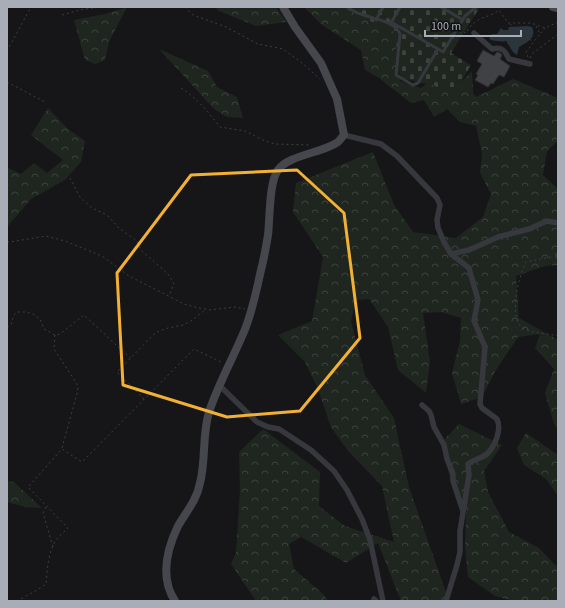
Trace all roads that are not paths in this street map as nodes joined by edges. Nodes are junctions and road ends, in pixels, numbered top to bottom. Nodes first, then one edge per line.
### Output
1 (283, 7) edge
2 (347, 7) edge
3 (383, 7) edge
4 (400, 7) edge
5 (441, 7) edge
6 (476, 7) edge
7 (553, 7) edge
8 (558, 8) edge
9 (376, 20) junction
10 (463, 20) junction
11 (391, 23) junction
12 (474, 33) road end
13 (438, 49) junction
14 (530, 64) dead end
15 (344, 135) junction
16 (558, 223) edge
17 (451, 254) junction
18 (220, 386) junction
19 (422, 405) dead end
20 (464, 512) junction
21 (175, 601) edge
22 (383, 601) edge
23 (446, 601) edge

1 - 15 street
2 - 9 lane
3 - 9 lane
4 - 11 lane
5 - 10 lane
6 - 10 lane
7 - 8 street
9 - 11 lane
10 - 13 lane
11 - 13 lane
11 - 13 lane
12 - 14 street
15 - 17 street
15 - 18 street
16 - 17 street
17 - 20 street
18 - 21 street
18 - 22 street
19 - 20 street
20 - 23 street

